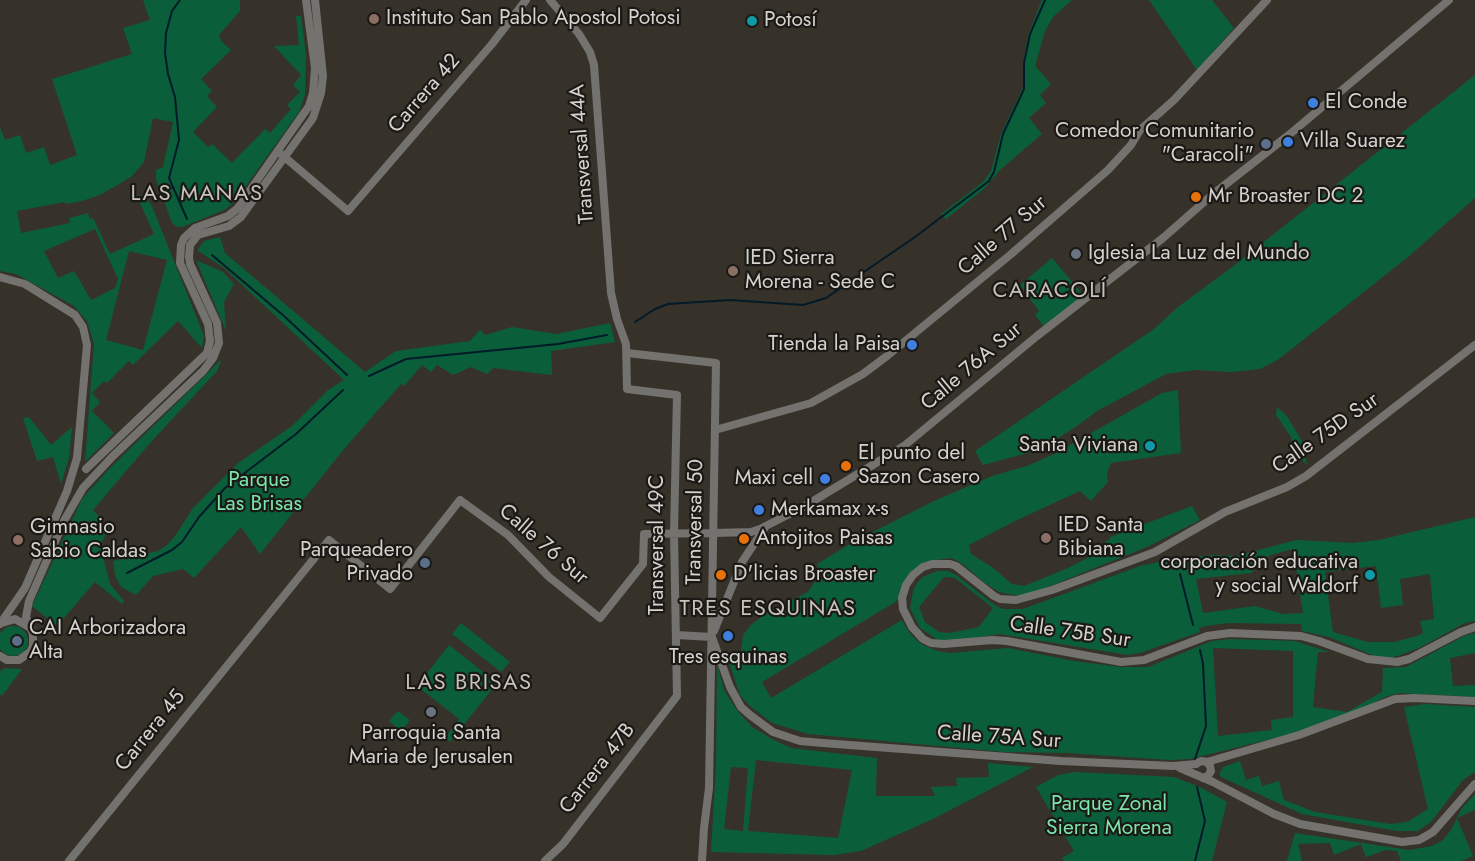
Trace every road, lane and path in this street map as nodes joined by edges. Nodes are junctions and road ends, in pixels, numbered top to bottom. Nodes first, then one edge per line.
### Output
1 (306, 0) edge
2 (315, 0) edge
3 (526, 0) edge
4 (550, 0) edge
5 (1267, 0) edge
6 (1449, 0) edge
7 (278, 151) junction
8 (285, 157) junction
9 (0, 277) edge
10 (1475, 345) edge
11 (627, 353) junction
12 (210, 356) junction
13 (677, 395) joint
14 (715, 430) junction
15 (76, 458) junction
16 (85, 468) junction
17 (71, 478) junction
18 (90, 481) junction
19 (83, 488) junction
20 (767, 526) junction
21 (674, 533) junction
22 (714, 533) junction
23 (328, 540) joint
24 (643, 564) joint
25 (0, 624) edge
26 (1475, 627) edge
27 (30, 628) junction
28 (676, 635) junction
29 (712, 637) junction
30 (931, 642) joint
31 (0, 656) edge
32 (677, 696) joint
33 (1475, 701) edge
34 (1196, 764) junction
35 (1173, 766) junction
36 (1209, 768) junction
37 (1199, 776) junction
38 (1475, 784) edge
39 (1221, 785) junction
40 (69, 861) edge
41 (545, 861) edge
42 (702, 861) edge

1 - 7 street
2 - 8 street
3 - 8 street, Carrera 42
4 - 11 street, Transversal 44A
5 - 14 street, Calle 77 Sur
6 - 20 street, Calle 76A Sur
7 - 8 street
7 - 12 street
8 - 12 street
9 - 15 street
10 - 30 street, Calle 75D Sur
11 - 13 street, Transversal 44A
11 - 14 street, Transversal 50
12 - 16 street
12 - 18 street
13 - 21 street, Transversal 49C
14 - 22 street, Transversal 50
15 - 16 street
15 - 17 street
16 - 17 street
16 - 18 street
17 - 19 street
17 - 25 street
18 - 19 street
19 - 27 street
20 - 22 street, Calle 76A Sur
20 - 29 street
21 - 22 street, Calle 76A Sur
21 - 24 street, Calle 76A Sur
21 - 28 street, Transversal 49C
22 - 29 street, Transversal 50
23 - 24 street, Calle 76 Sur
23 - 40 street, Carrera 45
25 - 27 street
26 - 30 street, Calle 75B Sur
27 - 31 street
28 - 29 street
28 - 32 street, Transversal 49C
29 - 35 street, Calle 75A Sur
29 - 42 street, Transversal 50
32 - 41 street, Carrera 47B
33 - 36 street
34 - 35 street, Calle 75A Sur
34 - 36 street, Calle 75A Sur
34 - 37 street
35 - 37 street, Calle 75A Sur
36 - 37 street
36 - 39 street
37 - 39 street, Calle 75A Sur
38 - 39 street

